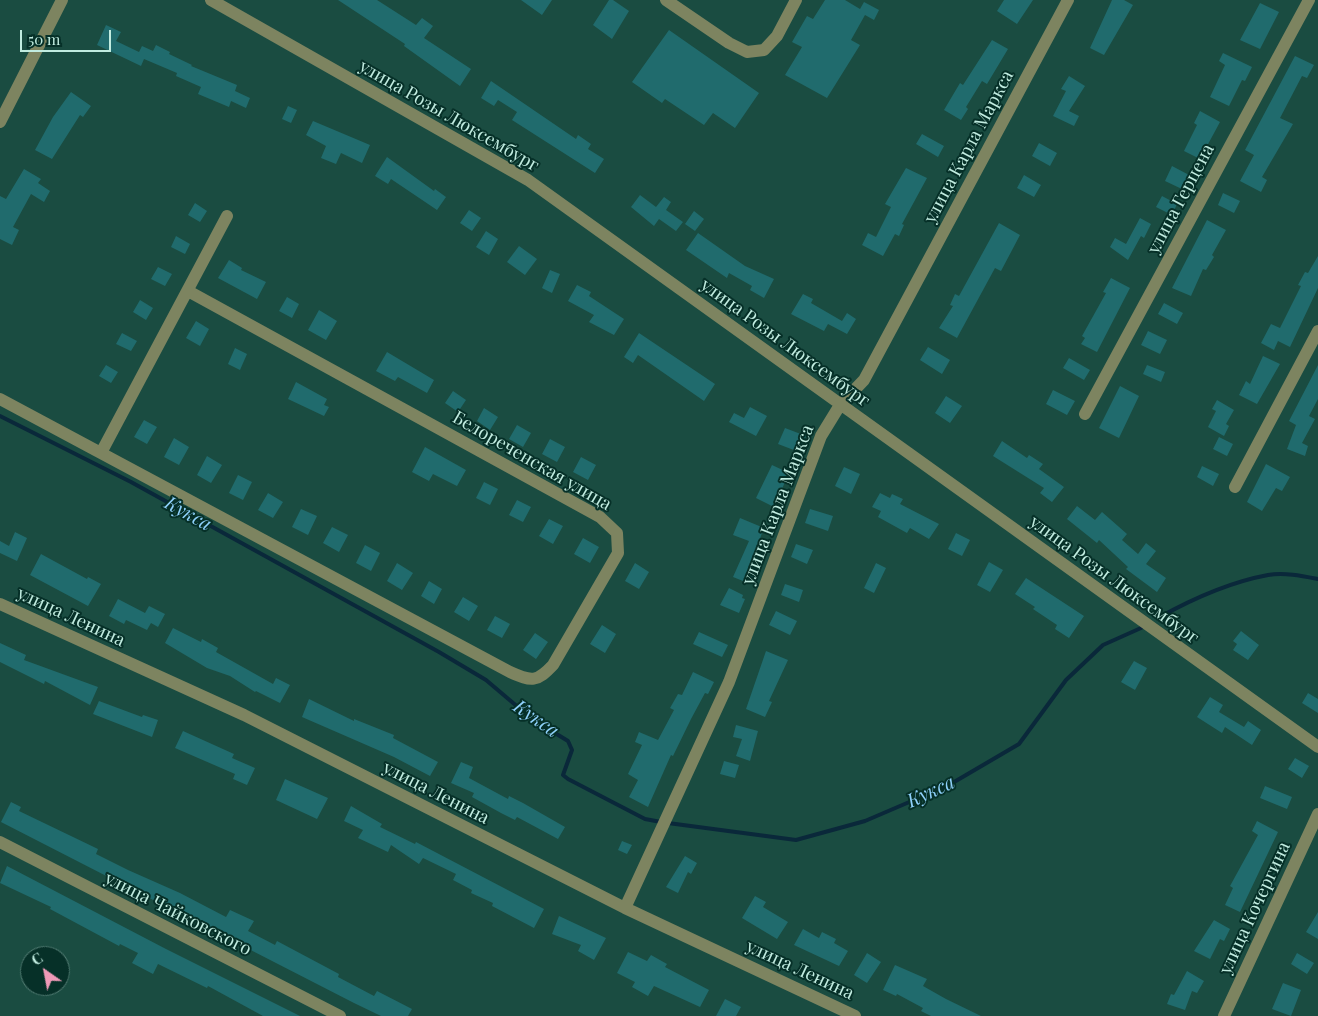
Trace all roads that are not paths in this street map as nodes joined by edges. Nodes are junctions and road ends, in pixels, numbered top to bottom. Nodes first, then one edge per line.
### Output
1 (62, 0) edge
2 (211, 0) edge
3 (666, 0) edge
4 (796, 0) edge
5 (1068, 0) edge
6 (1309, 0) edge
7 (0, 122) edge
8 (227, 216) dead end
9 (188, 290) junction
10 (1318, 331) edge
11 (0, 398) edge
12 (840, 405) junction
13 (1085, 414) dead end
14 (102, 451) junction
15 (1235, 487) dead end
16 (0, 604) edge
17 (1318, 747) edge
18 (1318, 814) edge
19 (0, 842) edge
20 (626, 908) junction
21 (340, 1016) edge
22 (855, 1016) edge
23 (1224, 1016) edge

1 - 7 street
2 - 12 street, улица Розы Люксембург
3 - 4 street
5 - 12 street, улица Карла Маркса
6 - 13 street, улица Герцена
8 - 9 street
9 - 14 street
9 - 14 street, Белореченская улица
10 - 15 street
11 - 14 street, Белореченская улица
12 - 17 street, улица Розы Люксембург
12 - 20 street, улица Карла Маркса
16 - 20 street, улица Ленина
18 - 23 street, улица Кочергина
19 - 21 street, улица Чайковского
20 - 22 street, улица Ленина

